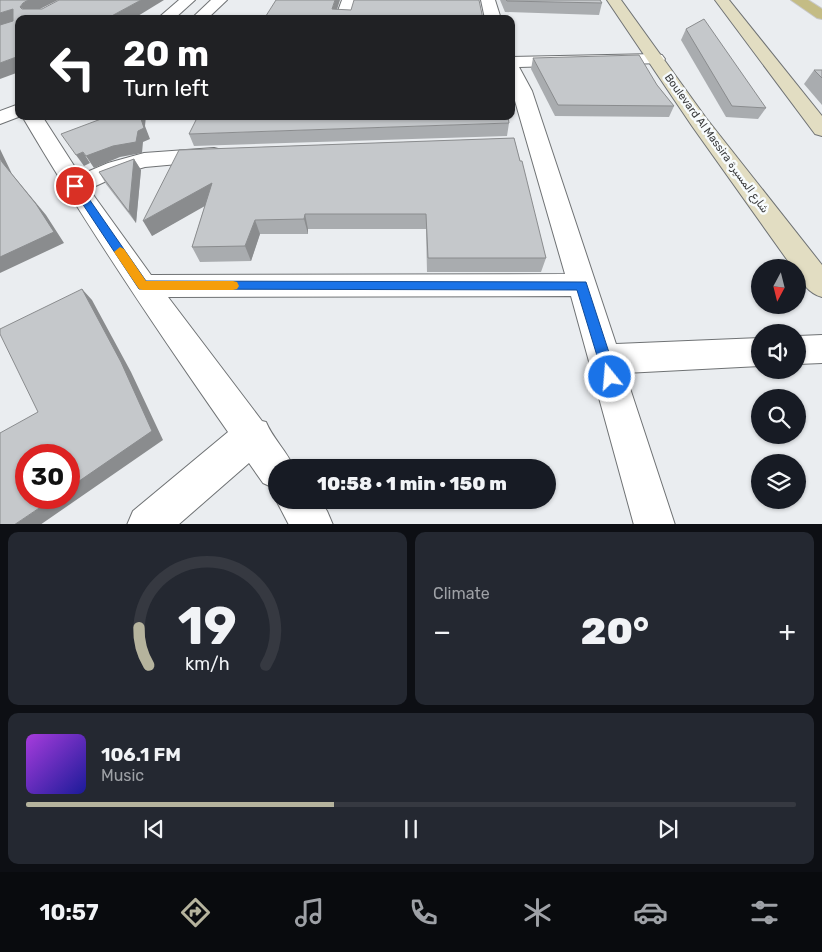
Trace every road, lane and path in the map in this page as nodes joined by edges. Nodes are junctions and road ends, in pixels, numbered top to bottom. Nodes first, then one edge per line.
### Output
1 (188, 0) edge
2 (220, 0) edge
3 (349, 0) edge
4 (488, 0) edge
5 (614, 0) edge
6 (722, 0) edge
7 (798, 0) edge
8 (169, 15) edge
9 (203, 15) edge
10 (344, 15) edge
11 (493, 15) edge
12 (822, 15) edge
13 (656, 59) junction
14 (515, 62) edge
15 (515, 76) edge
16 (15, 94) edge
17 (0, 100) edge
18 (15, 112) edge
19 (0, 118) edge
20 (34, 120) edge
21 (822, 130) edge
22 (232, 154) edge
23 (75, 186) junction
24 (581, 285) junction
25 (143, 286) junction
26 (822, 286) edge
27 (822, 349) edge
28 (806, 350) edge
29 (751, 352) edge
30 (605, 359) junction
31 (253, 435) junction
32 (269, 459) edge
33 (302, 509) edge
34 (147, 524) edge
35 (313, 524) edge
36 (655, 524) edge

1 - 8 street
2 - 9 street
3 - 10 street
4 - 11 street
5 - 13 main road, Boulevard Al Massira شارع المسيرة
6 - 21 main road
7 - 12 main road
13 - 14 street
13 - 26 main road, Boulevard Al Massira شارع المسيرة
15 - 24 street
16 - 17 street
18 - 19 street
20 - 23 street
22 - 23 street
23 - 25 street
24 - 25 street
24 - 30 street
25 - 31 street
27 - 28 street
29 - 30 street
30 - 36 street
31 - 32 street
31 - 34 street
33 - 35 street

